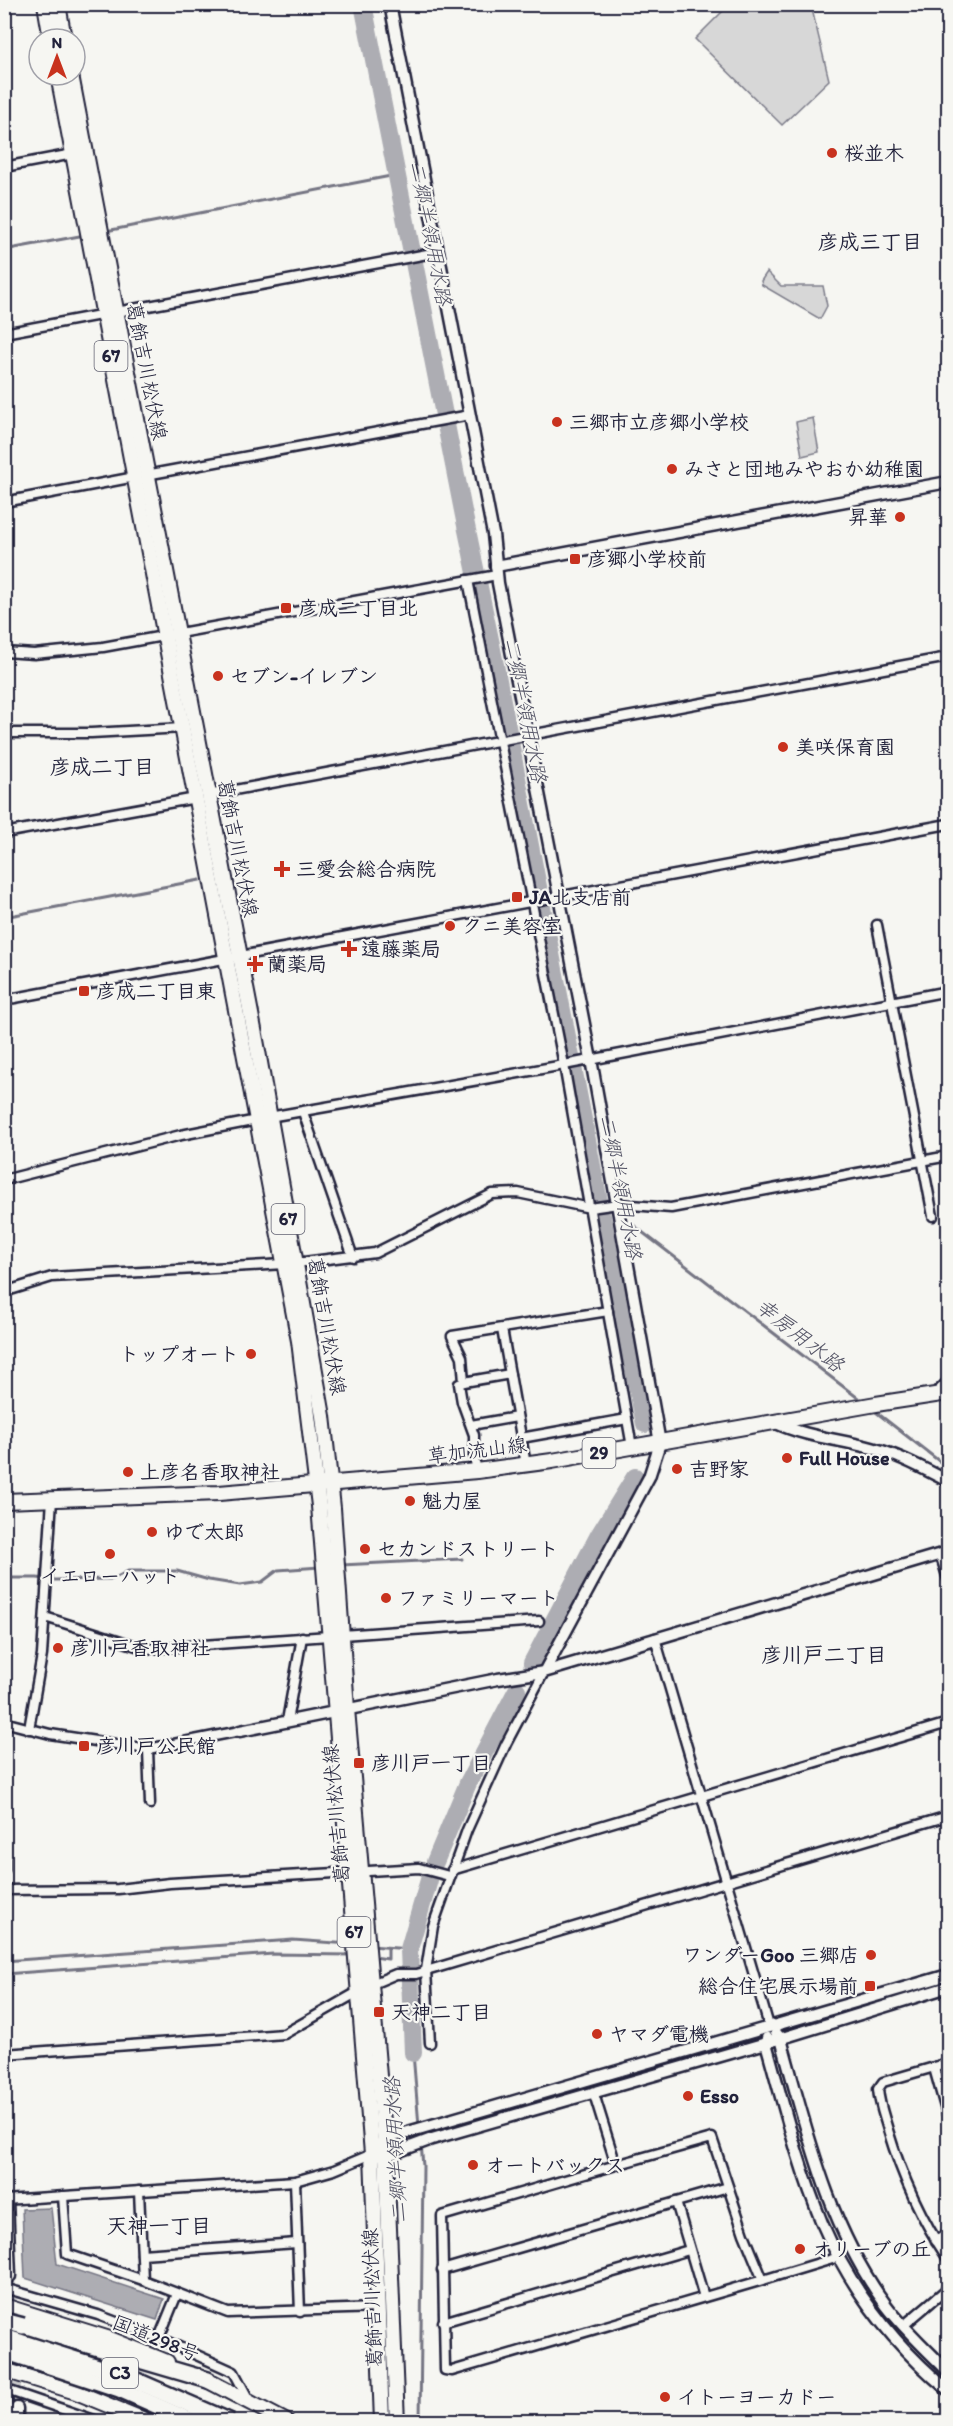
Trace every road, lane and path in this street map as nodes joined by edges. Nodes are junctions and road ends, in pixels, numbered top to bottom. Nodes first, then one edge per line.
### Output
1 (45, 4) edge
2 (58, 4) edge
3 (390, 4) edge
4 (49, 27) edge
5 (62, 27) edge
6 (60, 87) edge
7 (73, 87) edge
8 (73, 154) junction
9 (4, 167) edge
10 (438, 252) junction
11 (110, 313) junction
12 (4, 333) edge
13 (470, 415) junction
14 (140, 476) junction
15 (948, 482) edge
16 (4, 502) edge
17 (496, 571) junction
18 (472, 579) junction
19 (171, 635) junction
20 (4, 652) edge
21 (948, 657) edge
22 (183, 728) junction
23 (4, 733) edge
24 (528, 736) junction
25 (507, 740) junction
26 (202, 797) junction
27 (948, 824) edge
28 (4, 833) edge
29 (558, 896) junction
30 (532, 901) junction
31 (877, 926) dead end
32 (239, 955) junction
33 (225, 958) junction
34 (948, 991) edge
35 (4, 1000) edge
36 (892, 1002) junction
37 (591, 1059) junction
38 (570, 1064) junction
39 (303, 1112) junction
40 (263, 1118) junction
41 (948, 1156) edge
42 (921, 1161) junction
43 (4, 1180) edge
44 (618, 1204) junction
45 (590, 1208) junction
46 (933, 1216) dead end
47 (353, 1257) junction
48 (290, 1263) junction
49 (4, 1292) edge
50 (608, 1311) junction
51 (502, 1329) junction
52 (510, 1374) junction
53 (464, 1382) junction
54 (948, 1382) edge
55 (948, 1393) edge
56 (933, 1395) junction
57 (517, 1417) junction
58 (627, 1419) junction
59 (774, 1422) junction
60 (471, 1425) junction
61 (521, 1438) junction
62 (660, 1443) junction
63 (632, 1447) junction
64 (526, 1465) junction
65 (477, 1471) junction
66 (948, 1481) edge
67 (331, 1484) junction
68 (316, 1485) junction
69 (52, 1499) junction
70 (4, 1501) edge
71 (944, 1553) edge
72 (948, 1579) edge
73 (45, 1617) junction
74 (540, 1621) dead end
75 (335, 1636) junction
76 (302, 1637) junction
77 (655, 1638) junction
78 (544, 1672) junction
79 (342, 1710) junction
80 (287, 1721) junction
81 (4, 1722) edge
82 (948, 1723) edge
83 (29, 1729) junction
84 (240, 1731) joint
85 (148, 1749) junction
86 (702, 1797) junction
87 (150, 1804) dead end
88 (948, 1816) edge
89 (4, 1845) edge
90 (4, 1870) edge
91 (355, 1871) junction
92 (450, 1873) junction
93 (726, 1881) junction
94 (4, 1890) edge
95 (426, 1971) junction
96 (948, 1975) edge
97 (948, 1987) edge
98 (364, 1989) junction
99 (770, 2026) junction
100 (781, 2039) junction
101 (430, 2043) dead end
102 (766, 2043) junction
103 (4, 2054) edge
104 (948, 2063) edge
105 (934, 2068) junction
106 (594, 2094) junction
107 (948, 2118) edge
108 (384, 2139) junction
109 (379, 2155) junction
110 (616, 2165) junction
111 (295, 2181) junction
112 (728, 2187) junction
113 (139, 2191) junction
114 (63, 2196) junction
115 (5, 2200) edge
116 (676, 2202) junction
117 (948, 2233) edge
118 (936, 2241) junction
119 (297, 2243) junction
120 (689, 2250) junction
121 (142, 2254) junction
122 (839, 2257) junction
123 (948, 2259) edge
124 (442, 2270) junction
125 (10, 2276) dead end
126 (143, 2280) junction
127 (763, 2280) junction
128 (4, 2288) edge
129 (948, 2288) edge
130 (177, 2294) junction
131 (704, 2297) junction
132 (4, 2306) edge
133 (378, 2308) junction
134 (300, 2312) junction
135 (4, 2321) edge
136 (443, 2322) junction
137 (903, 2326) junction
138 (4, 2337) edge
139 (159, 2338) junction
140 (4, 2351) edge
141 (4, 2370) edge
142 (948, 2371) edge
143 (208, 2380) junction
144 (6, 2390) edge
145 (948, 2390) edge
146 (249, 2400) junction
147 (17, 2408) tunnel mouth
148 (282, 2418) edge
149 (381, 2420) edge
150 (8, 2421) edge
151 (17, 2421) edge
152 (100, 2421) edge
153 (149, 2421) edge
154 (194, 2421) edge
155 (231, 2421) edge
156 (293, 2421) edge
157 (397, 2421) edge

1 - 4 main road
2 - 5 main road
3 - 10 street
6 - 8 main road, 葛飾吉川松伏線 / 67
7 - 11 main road, 葛飾吉川松伏線 / 67
8 - 9 street
8 - 11 main road, 葛飾吉川松伏線 / 67
10 - 11 street
10 - 13 street
11 - 12 street
11 - 14 main road, 葛飾吉川松伏線 / 67
13 - 14 street
13 - 17 street
14 - 16 street
14 - 19 main road, 葛飾吉川松伏線 / 67
15 - 17 street
17 - 18 street
17 - 24 street
18 - 19 street
18 - 25 street
19 - 20 street
19 - 22 main road, 葛飾吉川松伏線 / 67
19 - 26 main road, 葛飾吉川松伏線 / 67
21 - 24 street
22 - 23 street
22 - 26 main road, 葛飾吉川松伏線 / 67
24 - 25 street
24 - 29 street
25 - 26 street
25 - 30 street
26 - 28 street
26 - 32 main road, 葛飾吉川松伏線 / 67
26 - 33 main road, 葛飾吉川松伏線 / 67
27 - 29 street
29 - 30 street
29 - 37 street
30 - 32 street
30 - 38 street
31 - 36 street
32 - 33 street
32 - 40 main road, 葛飾吉川松伏線 / 67
33 - 35 street
33 - 40 main road, 葛飾吉川松伏線 / 67
34 - 36 street
36 - 37 street
36 - 42 street
37 - 38 street
37 - 44 street
38 - 39 street
38 - 45 street
39 - 40 street
39 - 47 street
40 - 43 street
40 - 48 main road, 葛飾吉川松伏線 / 67
41 - 42 street
42 - 44 street
42 - 46 street
44 - 45 street
44 - 62 street
45 - 47 street
45 - 50 street
47 - 48 street
48 - 49 street
48 - 67 main road, 葛飾吉川松伏線 / 67
48 - 68 main road, 葛飾吉川松伏線 / 67
50 - 51 street
50 - 58 street
51 - 52 street
51 - 53 street
52 - 53 street
52 - 57 street
53 - 60 street
54 - 56 street
55 - 56 main road, 草加流山線 / 29
56 - 59 main road, 草加流山線 / 29
57 - 60 street
57 - 61 street
58 - 61 street
58 - 63 street
59 - 62 main road, 草加流山線 / 29
59 - 66 street
60 - 65 street
61 - 64 street
62 - 63 main road, 草加流山線 / 29
62 - 78 street
63 - 64 main road, 草加流山線 / 29
64 - 65 main road, 草加流山線 / 29
65 - 67 main road, 草加流山線 / 29
67 - 68 main road, 草加流山線 / 29
67 - 75 main road, 葛飾吉川松伏線 / 67
68 - 69 main road, 草加流山線 / 29
68 - 75 main road, 葛飾吉川松伏線 / 67
69 - 70 main road, 草加流山線 / 29
69 - 73 street
71 - 72 street
71 - 77 street
73 - 76 street
73 - 83 street
74 - 75 street
75 - 76 street
75 - 79 main road, 葛飾吉川松伏線 / 67
76 - 80 street
77 - 78 street
77 - 86 street
78 - 79 street
78 - 92 street
79 - 80 street
79 - 91 main road, 葛飾吉川松伏線 / 67
80 - 84 street
81 - 83 street
82 - 86 street
83 - 85 street
84 - 85 street
85 - 87 street
86 - 92 street
86 - 93 street
88 - 93 street
89 - 90 street
91 - 92 street
91 - 94 street
91 - 98 main road, 葛飾吉川松伏線 / 67
92 - 95 street
93 - 95 street
93 - 99 street
95 - 98 street
95 - 101 street
96 - 99 street
97 - 100 street
98 - 103 street
98 - 108 main road, 葛飾吉川松伏線 / 67
98 - 109 main road, 葛飾吉川松伏線 / 67
99 - 100 street
99 - 102 street
99 - 108 street
100 - 102 street
100 - 137 street
102 - 106 street
102 - 122 street
104 - 105 street
105 - 107 street
105 - 118 street
106 - 109 street
106 - 110 street
108 - 109 main road, 葛飾吉川松伏線 / 67
109 - 111 street
109 - 133 main road, 葛飾吉川松伏線 / 67
109 - 157 main road, 葛飾吉川松伏線 / 67
110 - 112 street
110 - 124 street
111 - 113 street
111 - 119 street
112 - 116 street
112 - 127 street
113 - 114 street
113 - 121 street
114 - 115 street
114 - 126 street
115 - 125 street
116 - 120 street
116 - 124 street
117 - 118 street
118 - 123 street
119 - 121 street
119 - 134 street
120 - 131 street
120 - 136 street
121 - 126 street
122 - 127 street
122 - 145 street
124 - 136 street
126 - 130 street
127 - 131 street
128 - 139 street
129 - 137 street
130 - 134 street
130 - 139 street
131 - 136 street
132 - 143 main road, 国道298号
133 - 134 street
133 - 149 main road, 葛飾吉川松伏線 / 67
135 - 143 highway, bridge
137 - 142 street
138 - 155 highway, C3, bridge
139 - 146 street
140 - 154 highway, C3, bridge
141 - 153 main road
143 - 146 main road, 国道298号
144 - 150 street
144 - 152 street
146 - 148 main road, 国道298号
147 - 151 street
148 - 156 street

